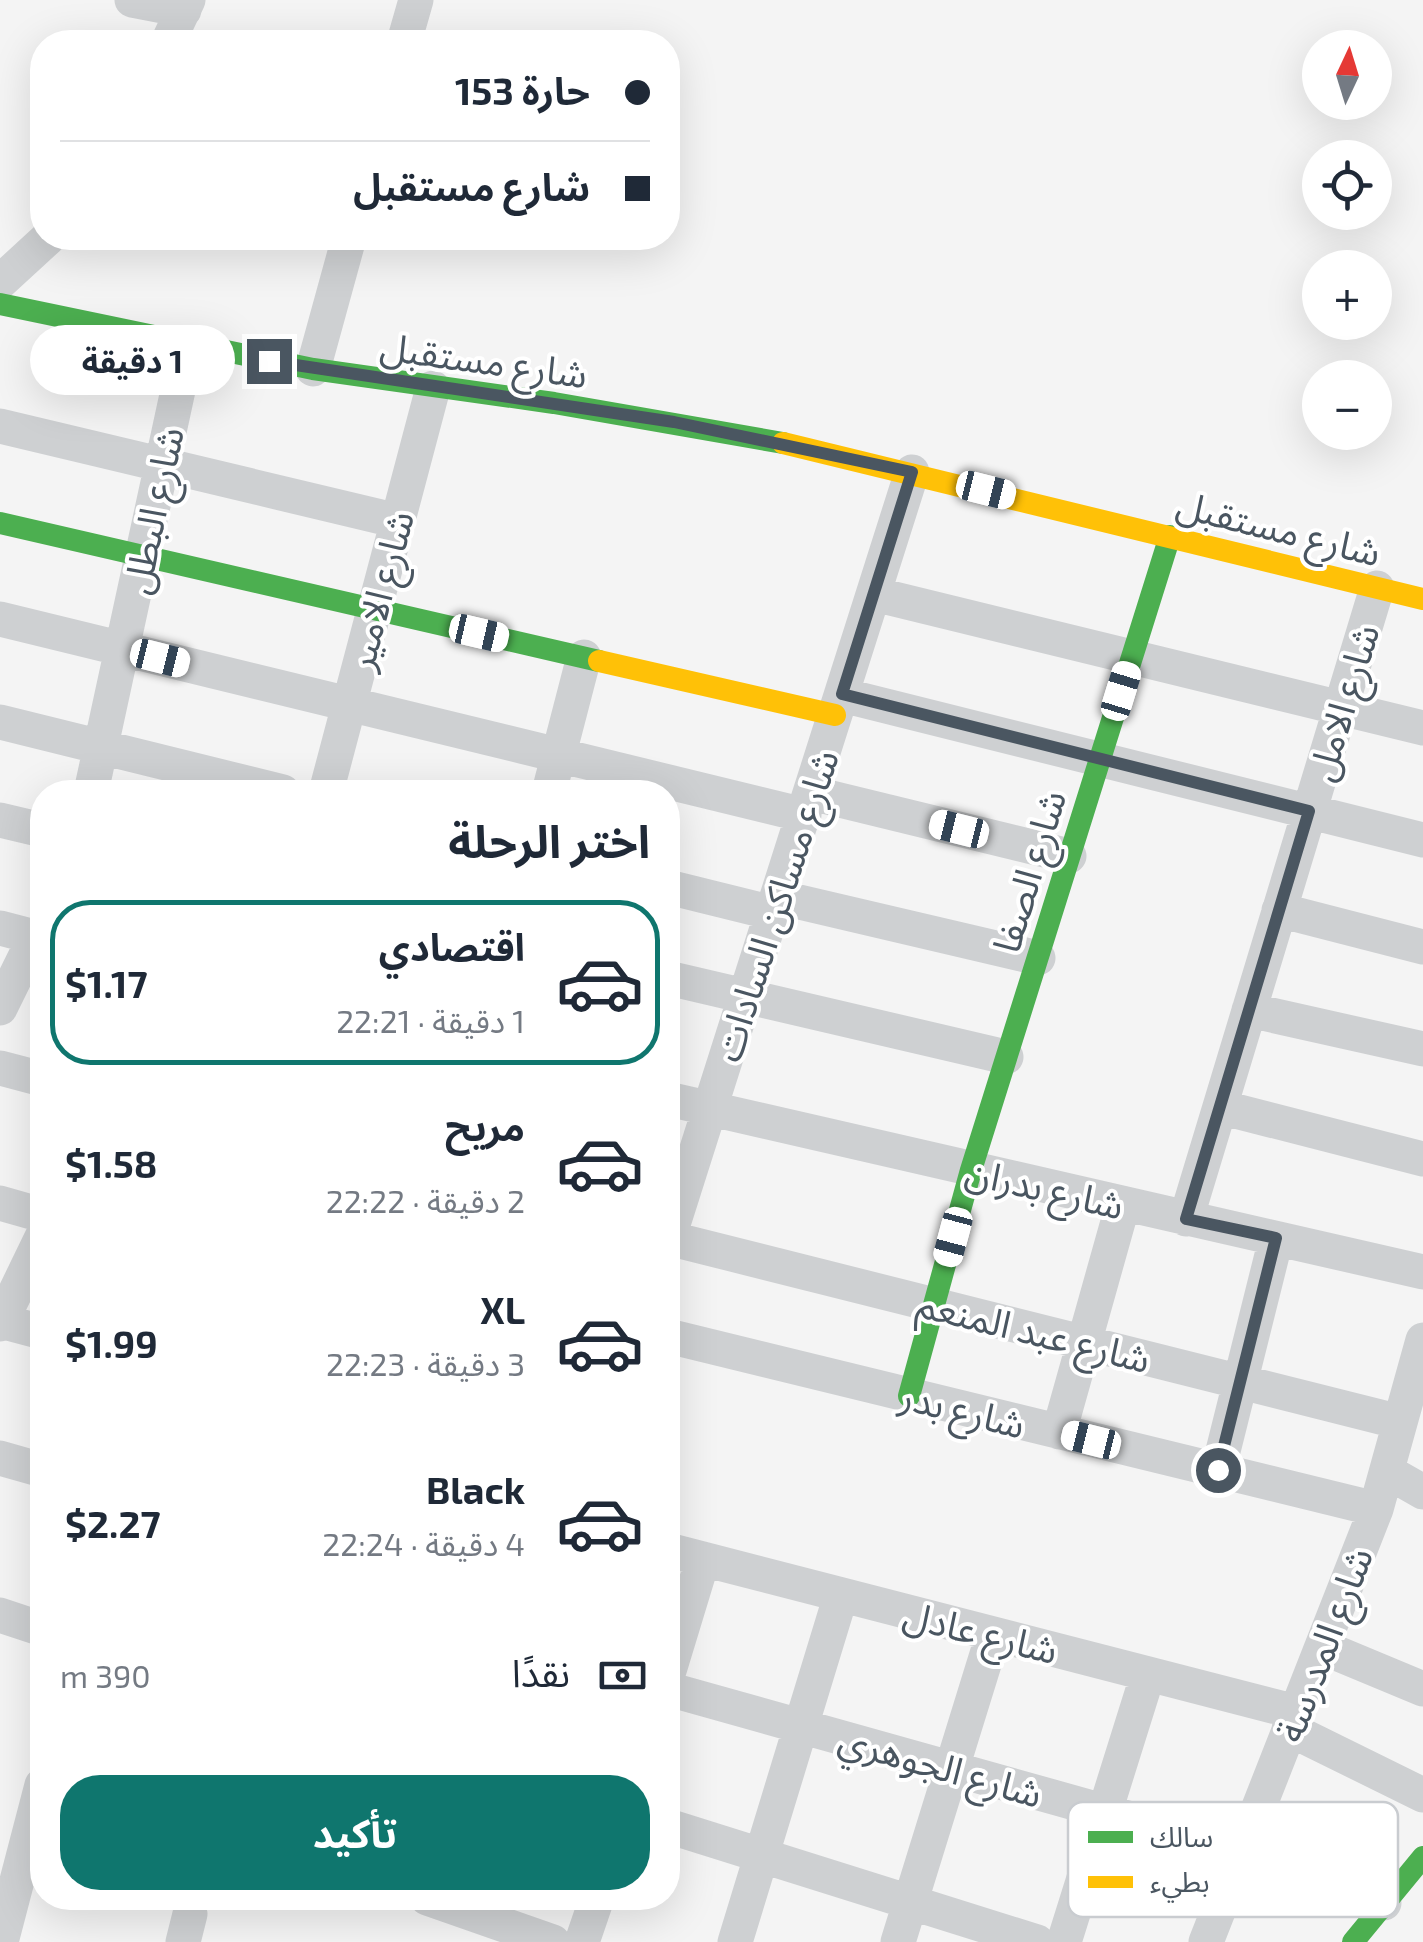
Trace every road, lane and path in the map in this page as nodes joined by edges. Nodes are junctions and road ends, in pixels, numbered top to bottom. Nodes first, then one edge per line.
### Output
1 (132, 0) edge
2 (416, 0) edge
3 (186, 5) edge
4 (174, 30) edge
5 (407, 30) edge
6 (35, 250) edge
7 (346, 250) edge
8 (0, 282) edge
9 (0, 304) edge
10 (188, 344) junction
11 (312, 369) junction
12 (433, 388) junction
13 (0, 426) edge
14 (162, 464) junction
15 (912, 472) junction
16 (398, 521) junction
17 (0, 523) edge
18 (1170, 536) junction
19 (142, 556) junction
20 (1377, 588) junction
21 (874, 594) junction
22 (1423, 599) edge
23 (374, 609) junction
24 (0, 620) edge
25 (122, 649) junction
26 (584, 657) junction
27 (1132, 657) junction
28 (349, 704) junction
29 (839, 705) junction
30 (1340, 708) junction
31 (0, 722) edge
32 (1423, 728) edge
33 (101, 747) junction
34 (559, 755) junction
35 (1100, 760) junction
36 (94, 780) edge
37 (234, 780) edge
38 (329, 780) edge
39 (553, 780) edge
40 (808, 804) junction
41 (1309, 811) junction
42 (0, 820) edge
43 (30, 827) edge
44 (1423, 840) edge
45 (1069, 856) junction
46 (680, 889) edge
47 (775, 905) junction
48 (1280, 910) junction
49 (0, 928) edge
50 (30, 936) edge
51 (1423, 947) edge
52 (30, 954) edge
53 (1038, 958) junction
54 (680, 981) edge
55 (747, 997) junction
56 (0, 1008) edge
57 (1249, 1010) junction
58 (1423, 1049) edge
59 (1006, 1058) junction
60 (0, 1068) edge
61 (30, 1076) edge
62 (680, 1102) edge
63 (1220, 1107) junction
64 (710, 1110) junction
65 (1423, 1159) edge
66 (971, 1170) junction
67 (680, 1202) edge
68 (0, 1203) edge
69 (1124, 1204) junction
70 (30, 1211) edge
71 (1186, 1219) junction
72 (1276, 1238) junction
73 (680, 1242) edge
74 (30, 1261) edge
75 (1423, 1272) edge
76 (934, 1305) junction
77 (0, 1322) edge
78 (30, 1329) edge
79 (680, 1339) edge
80 (1423, 1340) edge
81 (1084, 1342) junction
82 (1240, 1382) junction
83 (1416, 1390) edge
84 (909, 1396) junction
85 (1400, 1422) junction
86 (1059, 1432) junction
87 (0, 1458) edge
88 (30, 1467) edge
89 (1218, 1470) junction
90 (1388, 1472) junction
91 (1423, 1492) edge
92 (1376, 1509) junction
93 (680, 1553) edge
94 (703, 1559) junction
95 (841, 1595) junction
96 (0, 1616) edge
97 (30, 1619) edge
98 (994, 1634) junction
99 (680, 1635) edge
100 (1322, 1647) junction
101 (1148, 1674) junction
102 (1423, 1690) edge
103 (680, 1692) edge
104 (1292, 1721) junction
105 (801, 1726) junction
106 (952, 1769) junction
107 (1423, 1796) edge
108 (1072, 1802) edge
109 (1108, 1802) edge
110 (1261, 1802) edge
111 (680, 1830) edge
112 (30, 1832) edge
113 (762, 1855) junction
114 (1423, 1857) edge
115 (1398, 1886) edge
116 (911, 1902) junction
117 (464, 1910) edge
118 (593, 1910) edge
119 (1072, 1917) edge
120 (1216, 1917) edge
121 (1373, 1917) edge
122 (1, 1942) edge
123 (553, 1942) edge
124 (582, 1942) edge
125 (735, 1942) edge
126 (898, 1942) edge
127 (1037, 1942) edge
128 (1064, 1942) edge
129 (1206, 1942) edge
130 (1353, 1942) edge

1 - 3 street
2 - 5 street
3 - 4 street
6 - 8 street
7 - 11 street
9 - 10 street, شارع مستقبل
10 - 11 street, شارع مستقبل
10 - 14 street, شارع البطل
11 - 12 street, شارع مستقبل
12 - 15 street, شارع مستقبل
12 - 16 street, شارع الامير
13 - 14 street
14 - 16 street
14 - 19 street, شارع البطل
15 - 18 street, شارع مستقبل
15 - 21 street, شارع مساكن السادات
16 - 23 street, شارع الامير
17 - 19 street
18 - 20 street, شارع مستقبل
18 - 27 street, شارع الصفا
19 - 23 street
19 - 25 street, شارع البطل
20 - 22 street, شارع مستقبل
20 - 30 street, شارع الامل
21 - 27 street
21 - 29 street, شارع مساكن السادات
23 - 26 street
23 - 28 street, شارع الامير
24 - 25 street
25 - 28 street
25 - 33 street, شارع البطل
26 - 29 street
26 - 34 street
27 - 30 street
27 - 35 street, شارع الصفا
28 - 34 street
28 - 38 street, شارع الامير
29 - 35 street
29 - 40 street, شارع مساكن السادات
30 - 32 street
30 - 41 street, شارع الامل
31 - 33 street
33 - 36 street, شارع البطل
33 - 37 street
34 - 39 street
34 - 40 street
35 - 41 street
35 - 45 street, شارع الصفا
40 - 45 street
40 - 47 street, شارع مساكن السادات
41 - 44 street
41 - 48 street, شارع الامل
42 - 43 street
45 - 53 street, شارع الصفا
46 - 47 street
47 - 53 street
47 - 55 street, شارع مساكن السادات
48 - 51 street
48 - 57 street, شارع الامل
49 - 50 street
52 - 56 street
53 - 59 street, شارع الصفا
54 - 55 street
55 - 59 street
55 - 64 street, شارع مساكن السادات
57 - 58 street
57 - 63 street, شارع الامل
59 - 66 street, شارع الصفا
60 - 61 street
62 - 64 street, شارع بدران
63 - 65 street
63 - 71 street, شارع الامل
64 - 66 street, شارع بدران
64 - 67 street, شارع مساكن السادات
66 - 69 street, شارع بدران
66 - 76 street, شارع الصفا
68 - 70 street
69 - 71 street, شارع بدران
69 - 81 street
71 - 72 street, شارع بدران
72 - 75 street, شارع بدران
72 - 82 street
73 - 76 street, شارع عبد المنعم
74 - 77 street
76 - 81 street, شارع عبد المنعم
76 - 84 street, شارع الصفا
77 - 78 street
79 - 84 street, شارع بدر
80 - 83 street, شارع المدرسة
81 - 82 street, شارع عبد المنعم
81 - 86 street
82 - 85 street, شارع عبد المنعم
82 - 89 street
83 - 85 street, شارع المدرسة
84 - 86 street, شارع بدر
85 - 90 street, شارع المدرسة
86 - 89 street, شارع بدر
87 - 88 street
89 - 92 street, شارع بدر
90 - 91 street
90 - 92 street, شارع المدرسة
92 - 100 street, شارع المدرسة
93 - 94 street, شارع عادل
94 - 95 street, شارع عادل
94 - 99 street
95 - 98 street, شارع عادل
95 - 105 street
96 - 97 street
98 - 101 street, شارع عادل
98 - 106 street
100 - 102 street
100 - 104 street, شارع المدرسة
101 - 104 street, شارع عادل
101 - 109 street
103 - 105 street, شارع الجوهري
104 - 107 street, شارع عادل
104 - 110 street, شارع المدرسة
105 - 106 street, شارع الجوهري
105 - 113 street
106 - 108 street, شارع الجوهري
106 - 116 street
111 - 113 street
112 - 122 street
113 - 116 street
113 - 125 street
114 - 115 street
116 - 126 street
116 - 127 street
117 - 123 street
118 - 124 street
119 - 128 street
120 - 129 street, شارع المدرسة
121 - 130 street

